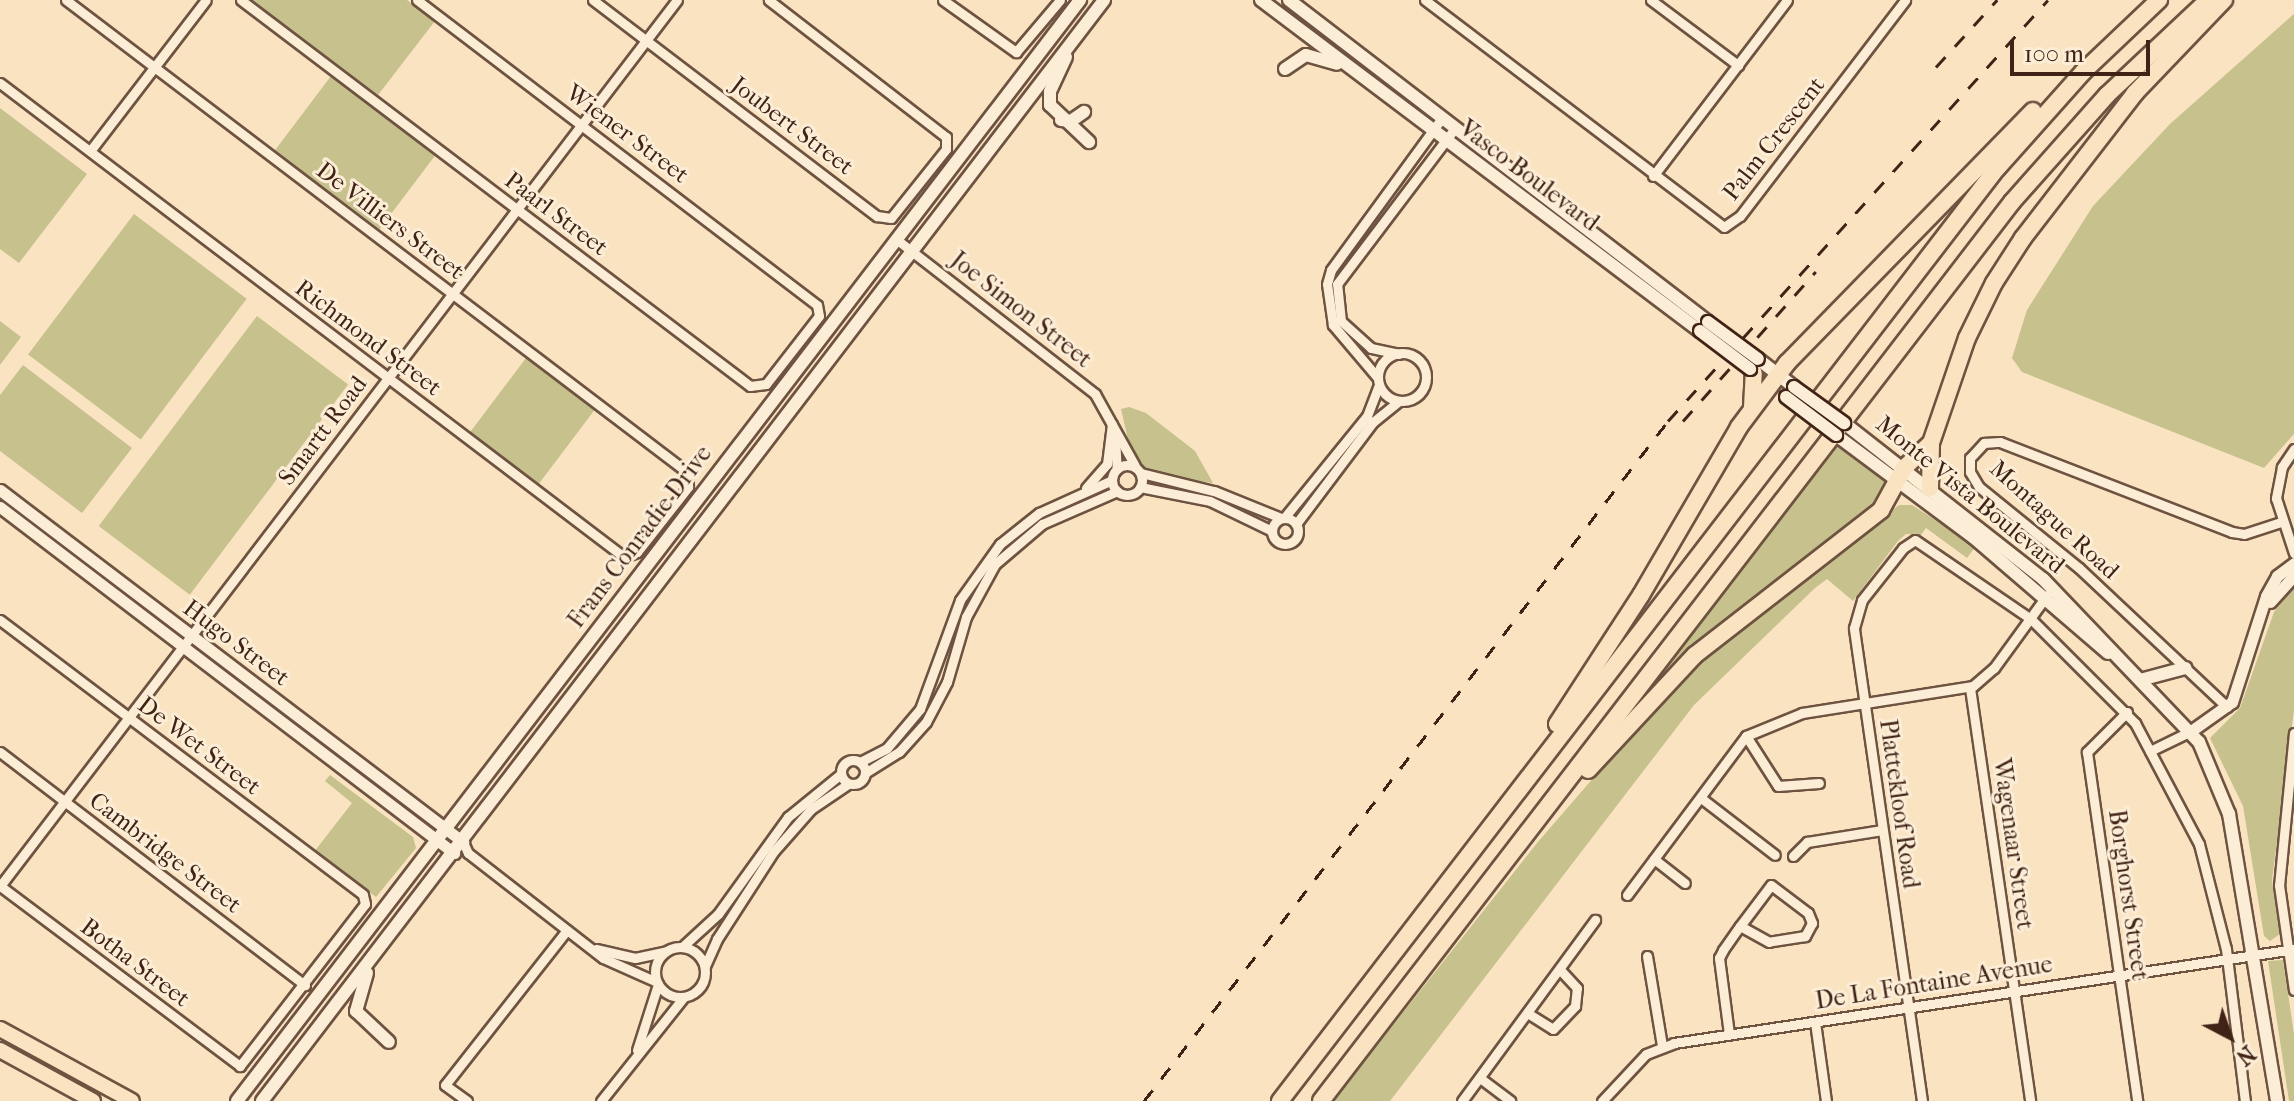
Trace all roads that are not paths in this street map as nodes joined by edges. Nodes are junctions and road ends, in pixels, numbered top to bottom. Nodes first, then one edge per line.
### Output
1 (66, 0) edge
2 (206, 0) edge
3 (241, 0) edge
4 (417, 0) edge
5 (593, 0) edge
6 (677, 0) edge
7 (769, 0) edge
8 (943, 0) edge
9 (1060, 0) edge
10 (1080, 0) edge
11 (1104, 0) edge
12 (1261, 0) edge
13 (1289, 0) edge
14 (1425, 0) edge
15 (1651, 0) edge
16 (1787, 0) edge
17 (1905, 0) edge
18 (2208, 0) edge
19 (2224, 0) edge
20 (2153, 5) edge
21 (1079, 33) junction
22 (646, 40) junction
23 (1738, 65) junction
24 (155, 68) junction
25 (1348, 68) junction
26 (1285, 69) dead end
27 (0, 83) edge
28 (1084, 112) dead end
29 (1442, 118) junction
30 (1061, 120) junction
31 (582, 124) junction
32 (1455, 128) junction
33 (1432, 130) junction
34 (1445, 140) junction
35 (1089, 142) dead end
36 (90, 151) junction
37 (1653, 176) junction
38 (517, 209) junction
39 (896, 239) junction
40 (911, 250) junction
41 (452, 293) junction
42 (812, 301) joint
43 (1704, 326) junction
44 (1399, 354) junction
45 (1754, 367) junction
46 (388, 378) junction
47 (1775, 380) junction
48 (1378, 381) junction
49 (1399, 401) junction
50 (1752, 409) junction
51 (1112, 420) junction
52 (1931, 443) junction
53 (2294, 449) edge
54 (1117, 469) junction
55 (1138, 470) junction
56 (689, 474) joint
57 (1900, 474) junction
58 (1112, 480) junction
59 (1140, 487) junction
60 (1930, 488) junction
61 (0, 490) edge
62 (1117, 491) junction
63 (1067, 500) junction
64 (0, 507) edge
65 (1283, 518) junction
66 (2280, 522) junction
67 (1296, 524) junction
68 (1272, 531) junction
69 (2294, 553) edge
70 (2294, 563) edge
71 (2294, 575) edge
72 (2043, 579) junction
73 (2046, 600) junction
74 (2263, 613) junction
75 (2031, 619) junction
76 (0, 620) edge
77 (190, 636) junction
78 (183, 647) junction
79 (2123, 662) junction
80 (2185, 668) junction
81 (2140, 680) junction
82 (1970, 688) junction
83 (1864, 703) junction
84 (2227, 707) junction
85 (2127, 712) junction
86 (128, 717) junction
87 (2191, 731) junction
88 (2294, 733) edge
89 (1746, 736) junction
90 (326, 738) junction
91 (316, 751) junction
92 (2150, 751) junction
93 (0, 752) edge
94 (860, 762) junction
95 (865, 773) junction
96 (841, 774) junction
97 (1819, 783) dead end
98 (848, 784) junction
99 (1701, 798) junction
100 (64, 801) junction
101 (1509, 804) junction
102 (446, 829) junction
103 (1882, 830) junction
104 (437, 841) junction
105 (462, 849) junction
106 (1775, 855) dead end
107 (1793, 856) dead end
108 (1654, 859) junction
109 (1685, 883) dead end
110 (0, 886) edge
111 (1627, 895) dead end
112 (1595, 920) dead end
113 (1740, 926) junction
114 (567, 930) junction
115 (682, 947) junction
116 (593, 949) junction
117 (2291, 950) edge
118 (667, 951) junction
119 (377, 952) junction
120 (2256, 955) junction
121 (1647, 956) dead end
122 (2226, 958) junction
123 (705, 966) junction
124 (1561, 971) junction
125 (2119, 975) junction
126 (658, 983) junction
127 (305, 985) junction
128 (2294, 990) edge
129 (2014, 991) junction
130 (683, 998) junction
131 (1908, 1007) junction
132 (1529, 1014) junction
133 (1815, 1022) junction
134 (0, 1029) edge
135 (1729, 1034) junction
136 (389, 1042) dead end
137 (1662, 1046) junction
138 (0, 1050) edge
139 (1358, 1053) junction
140 (630, 1064) junction
141 (1480, 1078) junction
142 (93, 1101) edge
143 (132, 1101) edge
144 (237, 1101) edge
145 (262, 1101) edge
146 (467, 1101) edge
147 (601, 1101) edge
148 (1280, 1101) edge
149 (1321, 1101) edge
150 (1462, 1101) edge
151 (1510, 1101) edge
152 (1602, 1101) edge
153 (1826, 1101) edge
154 (1922, 1101) edge
155 (2030, 1101) edge
156 (2137, 1101) edge
157 (2245, 1101) edge
158 (2277, 1101) edge

1 - 24 street, De Villiers Street
2 - 24 street
3 - 38 street, Paarl Street
4 - 31 street, Wiener Street
5 - 22 street, Joubert Street
6 - 22 street, Smartt Road
7 - 22 street, Joubert Street
8 - 9 street
10 - 39 main road, Frans Conradie Drive
11 - 21 main road, Frans Conradie Drive
12 - 25 main road, Vasco Boulevard
13 - 29 main road, Vasco Boulevard
14 - 37 street, Palm Crescent
15 - 23 street
16 - 23 street
17 - 37 street, Palm Crescent
18 - 139 highway
19 - 52 highway
20 - 47 highway
20 - 101 highway
21 - 30 main road
21 - 40 main road, Frans Conradie Drive
22 - 31 street, Smartt Road
23 - 37 street
24 - 36 street
24 - 41 street, De Villiers Street
25 - 26 main road
25 - 33 main road, Vasco Boulevard
27 - 36 street, Richmond Street
28 - 30 main road
29 - 32 main road, Vasco Boulevard
29 - 33 street
30 - 35 main road
31 - 38 street, Smartt Road
31 - 42 street, Wiener Street
32 - 34 street
32 - 43 main road, Vasco Boulevard
33 - 34 main road, Vasco Boulevard
33 - 48 street
34 - 43 main road, Vasco Boulevard
34 - 44 street
36 - 46 street, Richmond Street
38 - 41 street, Smartt Road
38 - 42 street, Paarl Street
39 - 40 street, Joe Simon Street
39 - 102 main road, Frans Conradie Drive
40 - 51 street, Joe Simon Street
40 - 105 main road, Frans Conradie Drive
41 - 46 street, Smartt Road
41 - 56 street, De Villiers Street
43 - 45 main road, Vasco Boulevard, bridge
44 - 48 street
44 - 49 street
45 - 47 main road, Vasco Boulevard
45 - 50 highway
46 - 56 street, Richmond Street
46 - 77 street, Smartt Road
47 - 50 highway
47 - 57 main road, Monte Vista Boulevard, bridge
48 - 49 street
48 - 65 street
49 - 67 street
50 - 101 highway
51 - 54 street
51 - 55 street, Joe Simon Street
51 - 63 street
52 - 57 highway
52 - 60 highway
53 - 66 street
54 - 55 street
54 - 58 street
55 - 59 street
55 - 65 street
57 - 60 main road, Monte Vista Boulevard
57 - 73 main road, Monte Vista Boulevard
57 - 139 highway
58 - 62 street
58 - 63 street
59 - 62 street
59 - 68 street
60 - 72 main road, Monte Vista Boulevard
61 - 77 street, Hugo Street
62 - 95 street
63 - 94 street
64 - 78 street, Hugo Street
65 - 67 street
65 - 68 street
66 - 69 street
66 - 80 street, Montague Road
67 - 68 street
70 - 74 street
71 - 74 street
72 - 73 street
72 - 79 main road, Monte Vista Boulevard
73 - 75 street
73 - 79 main road, Monte Vista Boulevard
74 - 84 street
75 - 82 street
75 - 83 street, Plattekloof Road
75 - 85 street
76 - 86 street, De Wet Street
77 - 78 street, Smartt Road
77 - 90 street, Hugo Street
78 - 86 street, Smartt Road
78 - 91 street, Hugo Street
79 - 81 main road, Monte Vista Boulevard
80 - 81 main road
80 - 84 street, Montague Road
81 - 87 main road, Monte Vista Boulevard
82 - 83 street
82 - 129 street, Wagenaar Street
83 - 89 street
83 - 103 street, Plattekloof Road
84 - 87 street
85 - 92 street
85 - 125 street, Borghorst Street
86 - 100 street, Smartt Road
86 - 127 street, De Wet Street
87 - 92 street
87 - 120 main road, Monte Vista Boulevard
88 - 117 street
89 - 97 street
89 - 99 street
90 - 91 street
90 - 102 street, Hugo Street
91 - 104 street, Hugo Street
92 - 122 street
93 - 100 street, Cambridge Street
94 - 95 street
94 - 96 street
95 - 98 street
96 - 98 street
96 - 115 street
98 - 123 street
99 - 106 street
99 - 108 street
100 - 110 street, Smartt Road
100 - 127 street, Cambridge Street
101 - 148 highway
102 - 104 main road, Frans Conradie Drive
102 - 105 street, Hugo Street
103 - 107 street
103 - 131 street, Plattekloof Road
104 - 105 street, Hugo Street
104 - 144 main road, Frans Conradie Drive
105 - 114 street
105 - 119 main road, Frans Conradie Drive
108 - 109 street
108 - 111 street
110 - 127 street, Botha Street
112 - 124 street
113 - 113 street
113 - 135 street
114 - 116 street
114 - 146 street
115 - 118 street
115 - 123 street
116 - 118 street
116 - 126 street
117 - 120 street, De La Fontaine Avenue
117 - 128 street
118 - 126 street
119 - 136 main road
119 - 145 main road, Frans Conradie Drive
120 - 122 street, De La Fontaine Avenue
120 - 158 main road, Monte Vista Boulevard
121 - 137 street
122 - 125 street, De La Fontaine Avenue
122 - 157 street
123 - 130 street
124 - 132 street
124 - 132 street
125 - 129 street, De La Fontaine Avenue
125 - 156 street, Borghorst Street
126 - 130 street
126 - 140 street
129 - 131 street, De La Fontaine Avenue
129 - 155 street, Wagenaar Street
130 - 140 street
131 - 133 street, De La Fontaine Avenue
131 - 154 street, Plattekloof Road
132 - 141 street
133 - 135 street, De La Fontaine Avenue
133 - 153 street
134 - 143 main road
135 - 137 street, De La Fontaine Avenue
137 - 152 street, De La Fontaine Avenue
138 - 142 main road
139 - 149 highway
140 - 147 street
141 - 150 street
141 - 151 street

